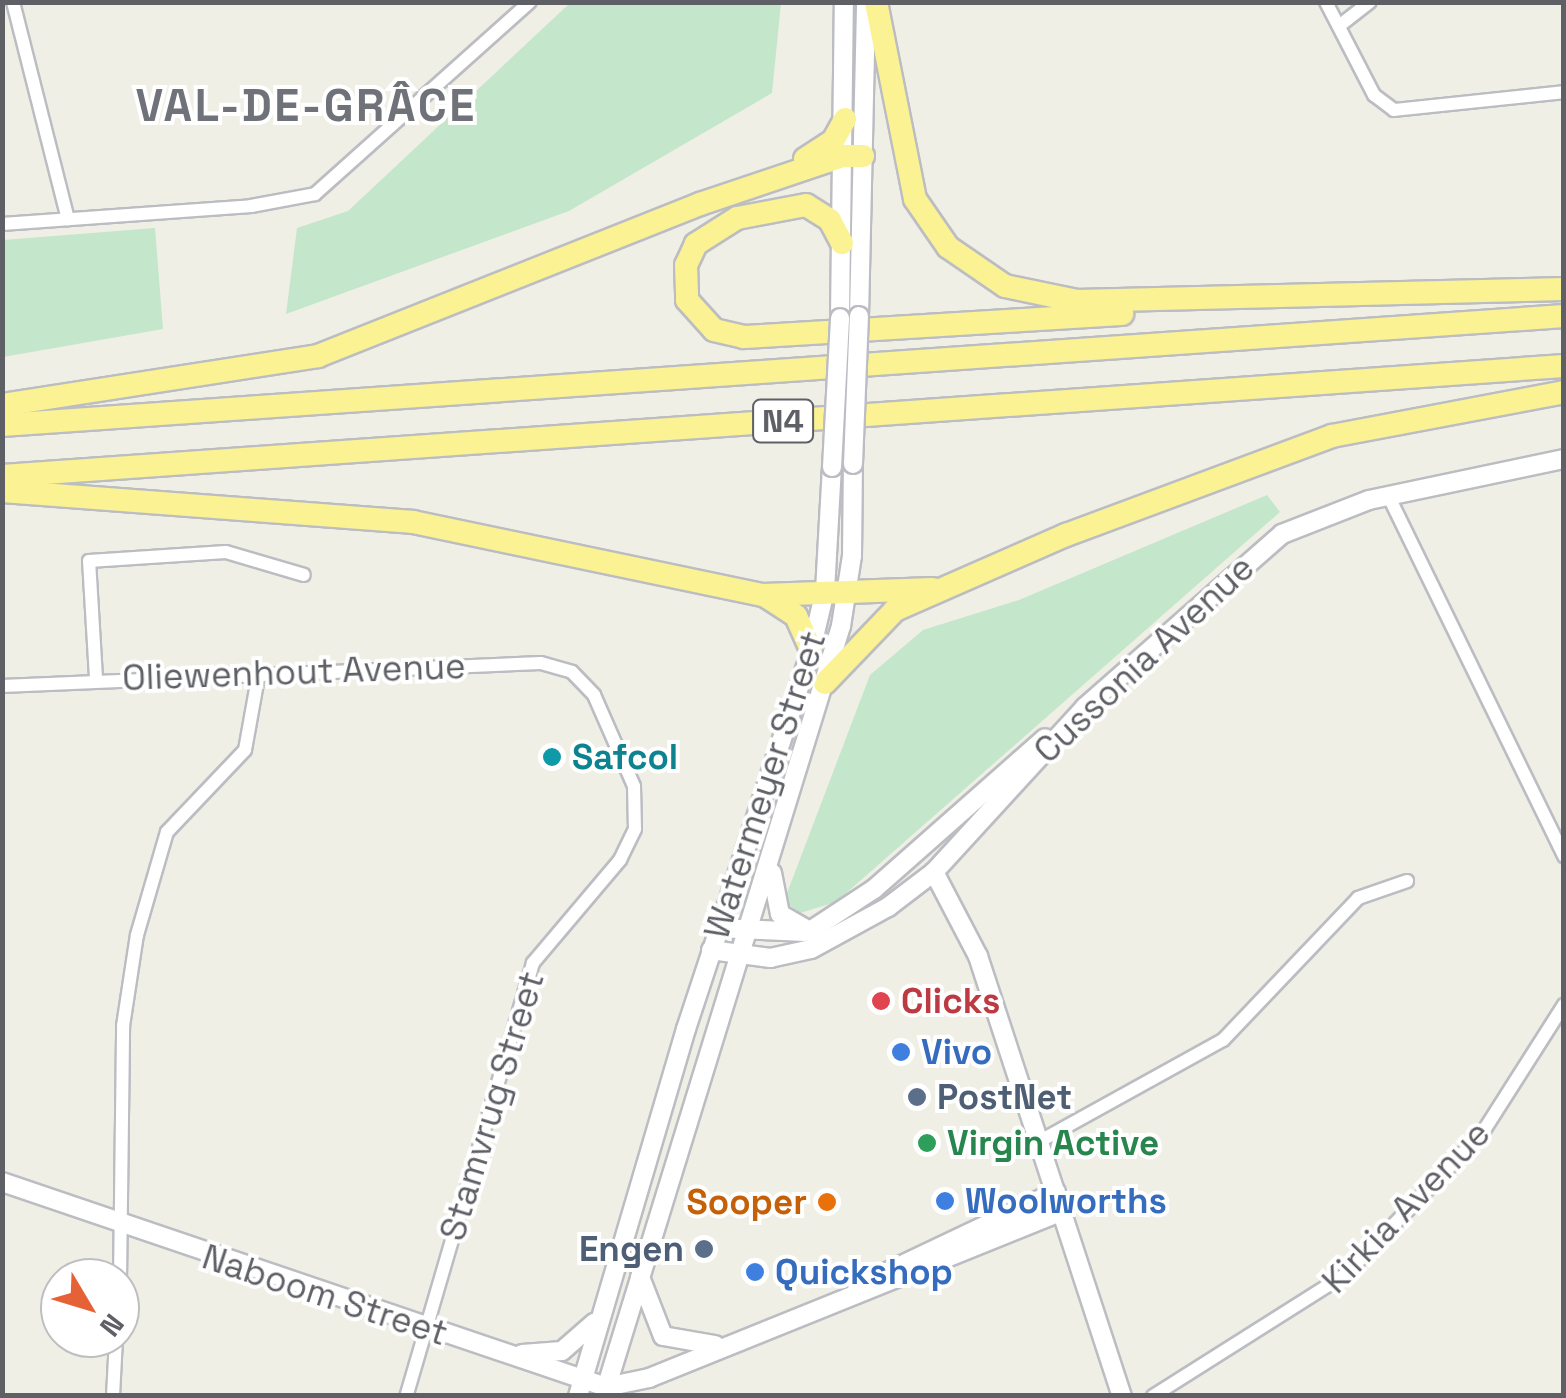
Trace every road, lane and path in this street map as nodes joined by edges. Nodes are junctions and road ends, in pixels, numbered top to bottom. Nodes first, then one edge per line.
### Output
1 (13, 2) edge
2 (530, 2) edge
3 (844, 2) edge
4 (852, 2) edge
5 (866, 2) edge
6 (876, 2) edge
7 (1326, 2) edge
8 (1370, 2) edge
9 (1338, 26) junction
10 (847, 78) junction
11 (1564, 92) edge
12 (845, 119) junction
13 (853, 156) junction
14 (762, 182) junction
15 (68, 219) junction
16 (2, 224) edge
17 (842, 243) junction
18 (1564, 288) edge
19 (1317, 292) junction
20 (1564, 316) edge
21 (850, 317) junction
22 (1564, 366) edge
23 (1564, 392) edge
24 (2, 405) edge
25 (2, 426) edge
26 (1564, 459) edge
27 (2, 476) edge
28 (2, 491) edge
29 (1388, 495) junction
30 (304, 575) dead end
31 (933, 589) junction
32 (836, 592) junction
33 (763, 595) junction
34 (811, 650) junction
35 (258, 672) junction
36 (96, 678) junction
37 (581, 679) joint
38 (825, 683) junction
39 (2, 686) edge
40 (1084, 707) junction
41 (1564, 856) edge
42 (772, 862) junction
43 (934, 872) junction
44 (1407, 881) dead end
45 (718, 928) junction
46 (810, 931) junction
47 (746, 932) junction
48 (711, 950) junction
49 (738, 955) junction
50 (1564, 1005) edge
51 (1040, 1141) junction
52 (2, 1182) edge
53 (1056, 1192) junction
54 (3, 1196) edge
55 (44, 1201) junction
56 (1062, 1211) junction
57 (125, 1228) junction
58 (122, 1258) edge
59 (639, 1271) junction
60 (835, 1302) junction
61 (604, 1305) junction
62 (425, 1329) junction
63 (727, 1345) junction
64 (496, 1351) junction
65 (115, 1358) edge
66 (580, 1388) edge
67 (605, 1391) edge
68 (113, 1396) edge
69 (406, 1396) edge
70 (1122, 1396) edge
71 (1153, 1396) edge

1 - 15 street
2 - 15 street
3 - 10 main road
4 - 10 main road
5 - 13 main road
6 - 19 highway
7 - 9 street
8 - 9 street
9 - 11 street
10 - 12 main road
12 - 13 main road
12 - 14 highway
13 - 14 highway
13 - 17 main road, Watermeyer Street
13 - 21 main road, Watermeyer Street
14 - 24 highway
15 - 16 street
17 - 19 highway
17 - 21 main road, Watermeyer Street
18 - 19 highway
20 - 25 highway, N4
21 - 32 main road, Watermeyer Street, bridge
21 - 32 main road, Watermeyer Street, bridge
22 - 27 highway, N4
23 - 31 highway
26 - 29 main road, Cussonia Avenue
28 - 33 highway
29 - 40 main road, Cussonia Avenue
29 - 41 street
30 - 36 street
31 - 32 highway
31 - 38 highway
32 - 33 highway
32 - 34 main road, Watermeyer Street
32 - 38 main road, Watermeyer Street
33 - 34 highway
34 - 45 main road, Watermeyer Street
35 - 36 street, Oliewenhout Avenue
35 - 37 street, Oliewenhout Avenue
35 - 57 street
36 - 39 street, Oliewenhout Avenue
37 - 62 street, Stamvrug Street
38 - 42 main road, Watermeyer Street
40 - 43 main road, Cussonia Avenue
40 - 46 main road
42 - 46 main road
42 - 47 main road, Watermeyer Street
43 - 46 main road, Cussonia Avenue
43 - 49 main road, Cussonia Avenue
43 - 51 main road
44 - 51 street
45 - 47 main road, Cussonia Avenue
45 - 48 main road, Watermeyer Street
46 - 47 main road, Cussonia Avenue
47 - 49 main road, Watermeyer Street
48 - 49 main road, Cussonia Avenue
48 - 61 main road, Watermeyer Street
49 - 59 main road, Watermeyer Street
50 - 71 street, Kirkia Avenue
51 - 53 main road
52 - 55 main road, Naboom Street
53 - 56 main road
53 - 60 main road
54 - 55 main road, Naboom Street
55 - 57 main road, Naboom Street
56 - 60 main road
56 - 70 main road
57 - 58 street
57 - 62 main road, Naboom Street
59 - 63 main road
59 - 67 main road, Watermeyer Street
60 - 63 main road
61 - 64 main road
61 - 66 main road, Watermeyer Street
62 - 64 main road, Naboom Street
62 - 69 street, Stamvrug Street
63 - 67 main road
64 - 66 main road, Naboom Street
65 - 68 street
66 - 67 main road, Naboom Street

